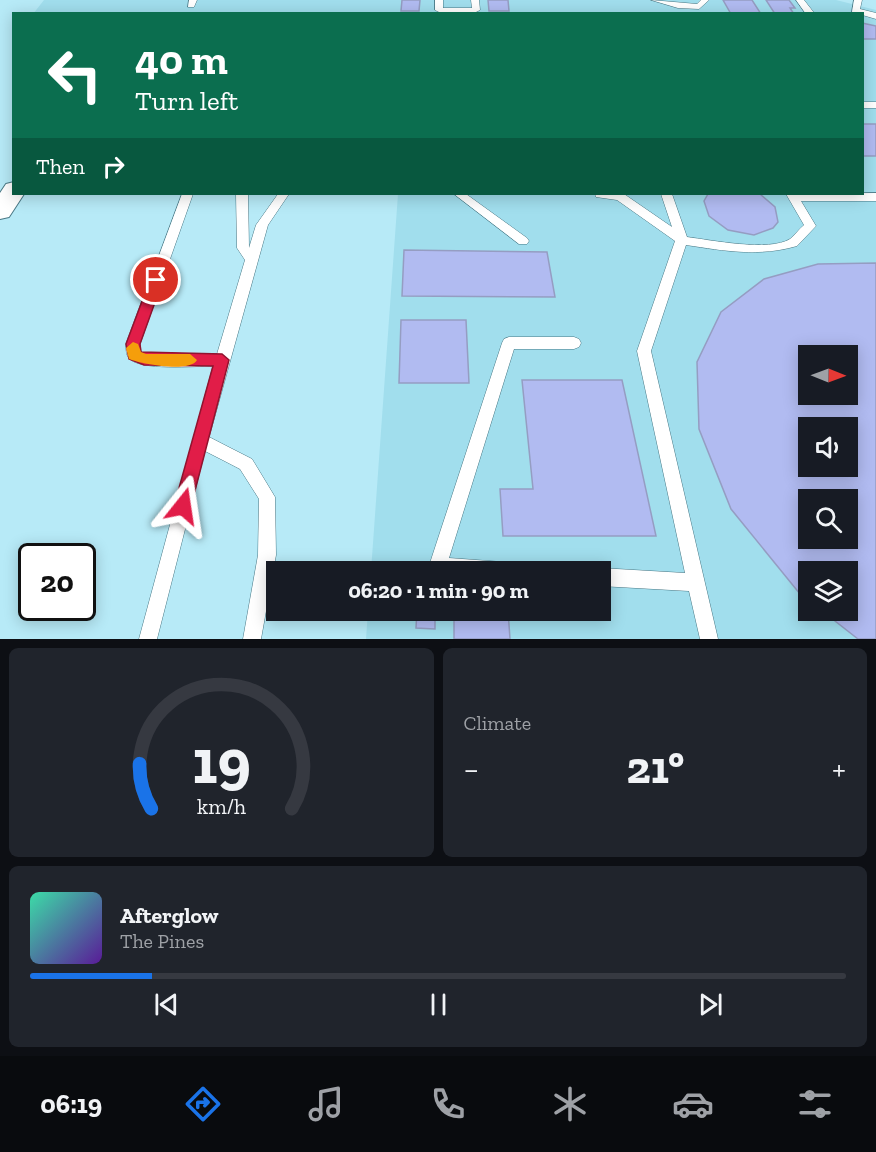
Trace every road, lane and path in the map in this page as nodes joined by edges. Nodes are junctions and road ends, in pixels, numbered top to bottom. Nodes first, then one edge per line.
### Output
1 (439, 0) edge
2 (475, 0) edge
3 (655, 0) edge
4 (705, 0) edge
5 (858, 0) edge
6 (862, 12) edge
7 (12, 193) edge
8 (187, 195) edge
9 (242, 195) edge
10 (282, 195) edge
11 (460, 195) edge
12 (618, 195) edge
13 (667, 195) edge
14 (792, 195) edge
15 (876, 197) edge
16 (0, 211) edge
17 (682, 240) junction
18 (523, 241) dead end
19 (252, 258) junction
20 (574, 343) dead end
21 (222, 360) junction
22 (200, 440) junction
23 (440, 561) edge
24 (611, 578) edge
25 (697, 583) junction
26 (148, 639) edge
27 (252, 639) edge
28 (709, 639) edge

1 - 2 lane
3 - 4 lane
5 - 6 lane
7 - 16 street
8 - 21 lane
9 - 19 lane
10 - 19 lane
11 - 18 lane
12 - 17 lane
13 - 17 lane
14 - 15 lane
14 - 17 lane
17 - 25 lane
19 - 21 lane
20 - 23 lane
21 - 22 lane
22 - 26 lane
22 - 27 lane
24 - 25 lane
25 - 28 lane

